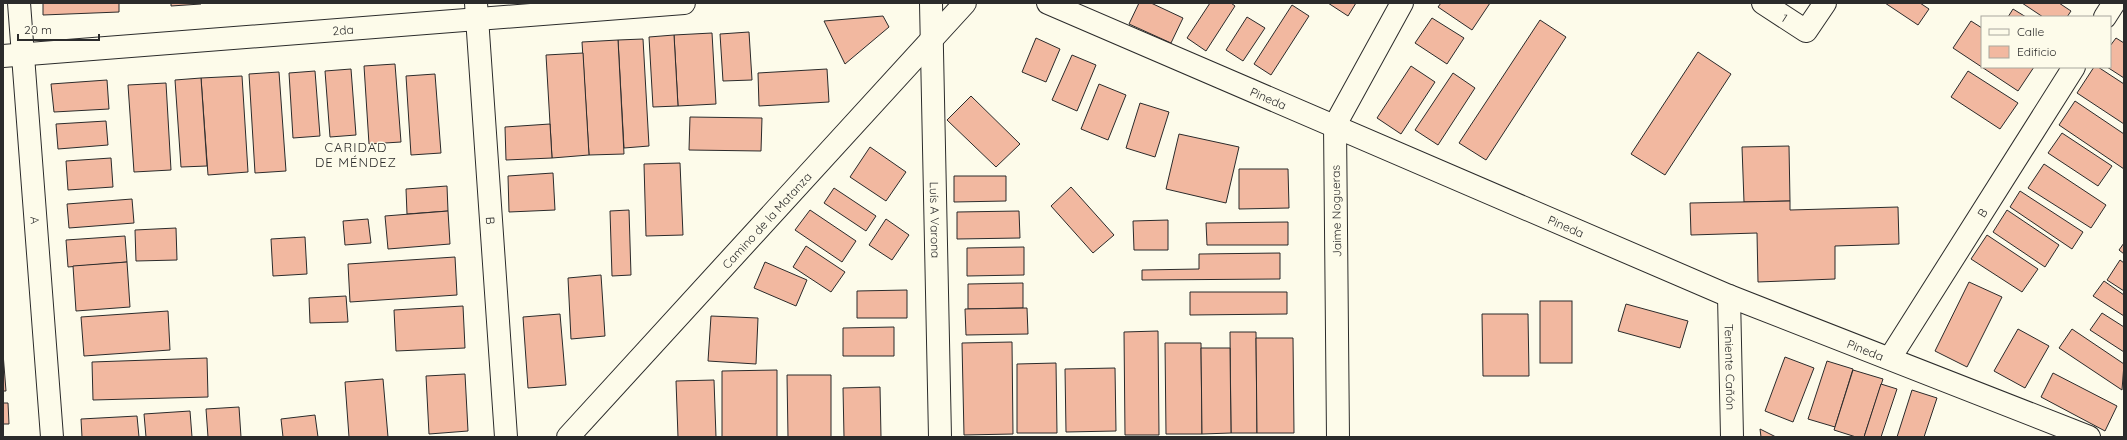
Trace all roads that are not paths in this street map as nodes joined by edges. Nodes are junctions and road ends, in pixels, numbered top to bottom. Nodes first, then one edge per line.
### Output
1 (19, 3) edge
2 (684, 3) edge
3 (930, 3) edge
4 (965, 3) edge
5 (1048, 3) edge
6 (1402, 3) edge
7 (1763, 3) edge
8 (1825, 3) edge
9 (2114, 3) edge
10 (477, 12) edge
11 (2106, 16) edge
12 (932, 40) junction
13 (13, 55) edge
14 (2073, 68) edge
15 (1335, 125) junction
16 (1729, 296) junction
17 (1890, 358) junction
18 (52, 437) edge
19 (506, 437) edge
20 (568, 437) edge
21 (940, 437) edge
22 (1338, 437) edge
23 (1732, 437) edge
24 (2089, 437) edge

1 - 13 street, A
2 - 10 street, 2da
3 - 12 street, Luís A Varona
4 - 12 street, Camino de la Matanza
5 - 15 street, Pineda
6 - 15 street, Jaime Nogueras
7 - 8 street, 1
9 - 11 street
10 - 13 street, 2da
10 - 19 street, B
12 - 20 street, Camino de la Matanza
12 - 21 street, Luís A Varona
13 - 18 street, A
14 - 17 street, B
15 - 16 street, Pineda
15 - 22 street, Jaime Nogueras
16 - 17 street, Pineda
16 - 23 street, Teniente Cañón
17 - 24 street, Pineda

